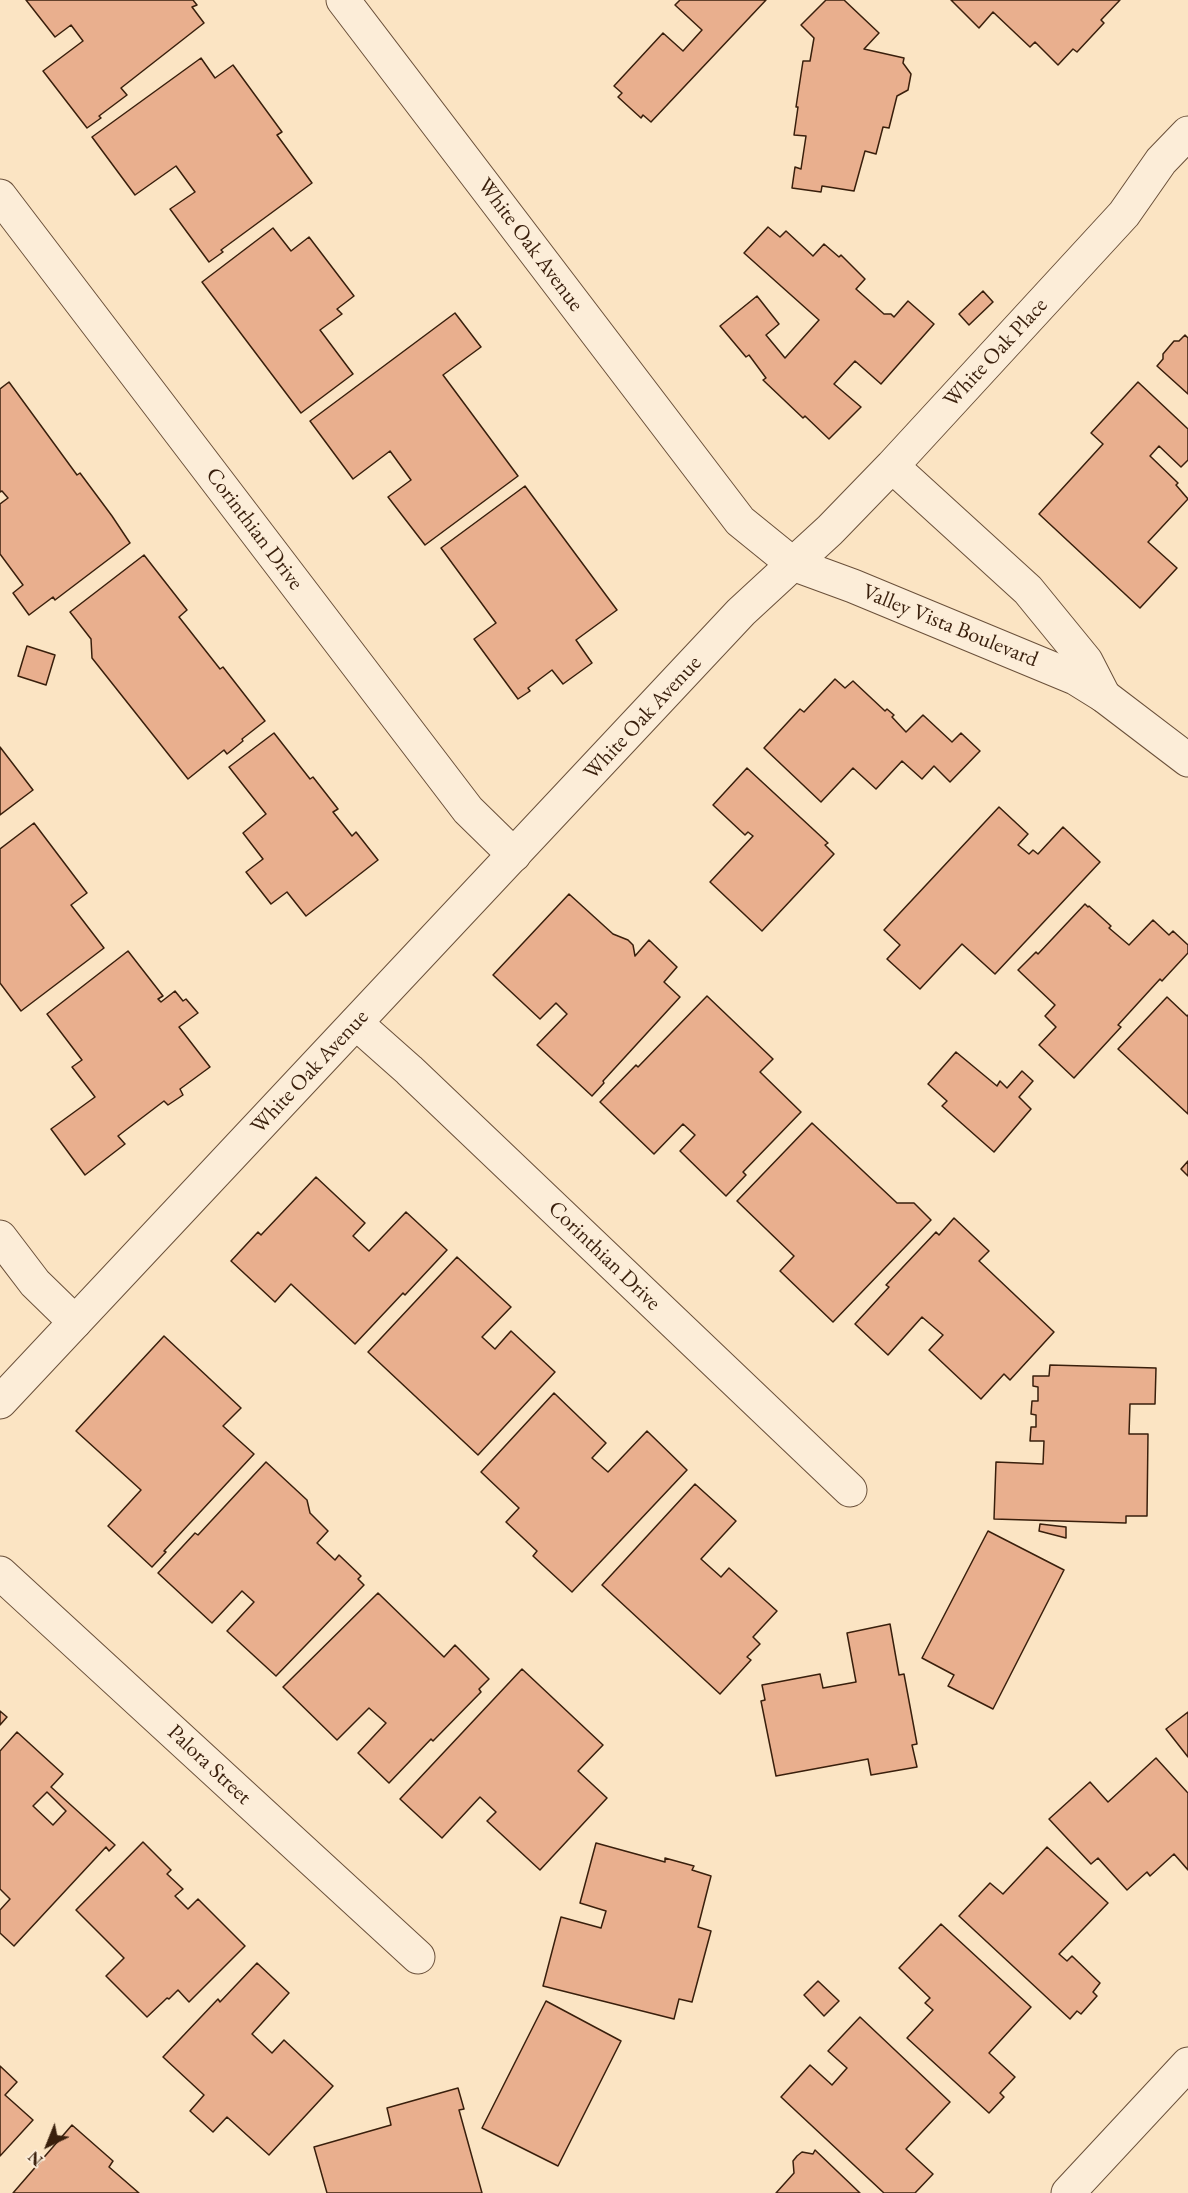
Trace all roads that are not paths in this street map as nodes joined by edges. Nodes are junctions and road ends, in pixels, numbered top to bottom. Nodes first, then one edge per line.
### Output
1 (343, 0) edge
2 (1188, 133) edge
3 (0, 196) edge
4 (892, 466) junction
5 (793, 564) junction
6 (1104, 696) junction
7 (1188, 760) edge
8 (514, 855) junction
9 (356, 1023) junction
10 (0, 1237) edge
11 (75, 1322) junction
12 (0, 1402) edge
13 (849, 1491) dead end
14 (0, 1574) edge
15 (418, 1957) dead end
16 (1188, 2064) edge
17 (1068, 2193) edge

1 - 5 street, White Oak Avenue
2 - 4 street, White Oak Place
3 - 8 street, Corinthian Drive
4 - 5 street, White Oak Place
4 - 6 street, Valley Vista Boulevard
5 - 6 street, Valley Vista Boulevard
5 - 8 street, White Oak Avenue
6 - 7 street, Valley Vista Boulevard
8 - 9 street, White Oak Avenue
9 - 11 street, White Oak Avenue
9 - 13 street, Corinthian Drive
10 - 11 street
11 - 12 street, White Oak Avenue
14 - 15 street, Palora Street
16 - 17 street

